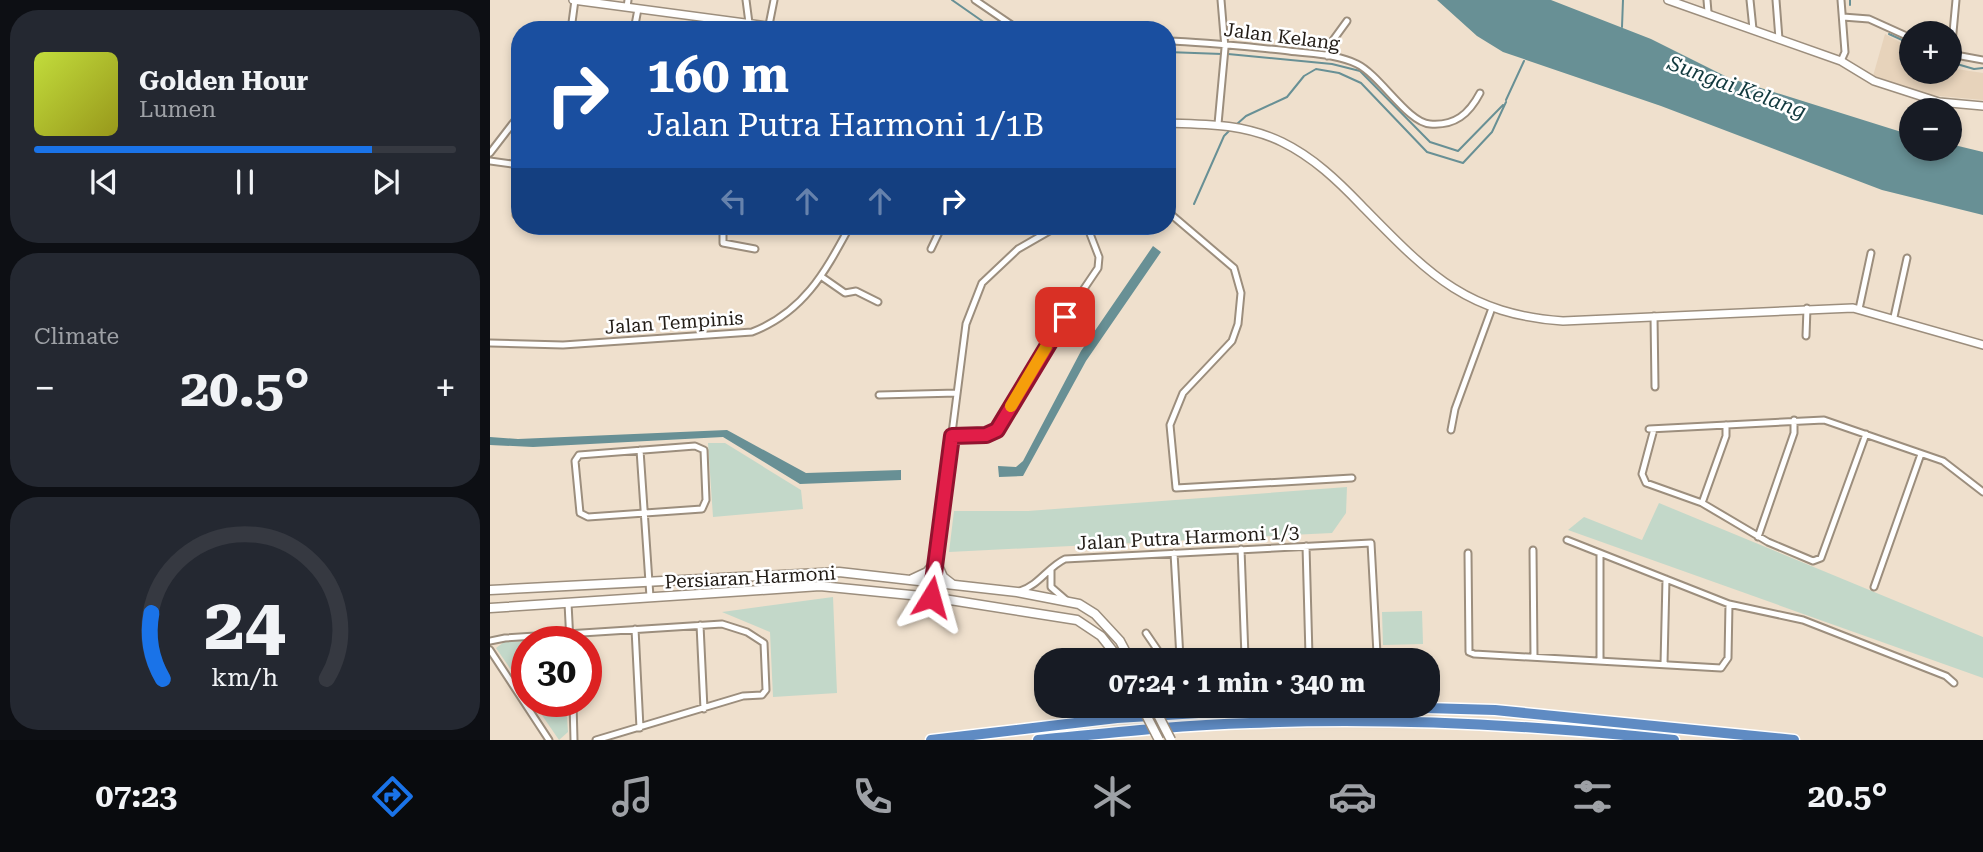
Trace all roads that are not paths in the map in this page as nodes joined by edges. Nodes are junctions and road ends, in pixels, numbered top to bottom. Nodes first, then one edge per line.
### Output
1 (574, 0) edge
2 (746, 0) edge
3 (774, 0) edge
4 (975, 0) edge
5 (1221, 0) edge
6 (1668, 0) edge
7 (1707, 0) edge
8 (1750, 0) edge
9 (1776, 0) edge
10 (1841, 0) edge
11 (1956, 0) edge
12 (627, 4) edge
13 (638, 9) junction
14 (1708, 12) junction
15 (1843, 17) junction
16 (571, 21) edge
17 (636, 21) edge
18 (733, 21) edge
19 (749, 21) edge
20 (770, 21) edge
21 (1006, 21) edge
22 (1347, 21) dead end
23 (1954, 21) edge
24 (1753, 29) junction
25 (1899, 33) edge
26 (1779, 39) junction
27 (1176, 42) edge
28 (1225, 46) junction
29 (1327, 56) junction
30 (1962, 56) edge
31 (1983, 60) edge
32 (1841, 61) junction
33 (1480, 93) dead end
34 (1983, 106) edge
35 (1176, 123) edge
36 (1218, 124) junction
37 (511, 126) edge
38 (490, 153) edge
39 (490, 161) edge
40 (511, 164) edge
41 (1176, 219) edge
42 (723, 235) edge
43 (845, 235) edge
44 (938, 235) edge
45 (1042, 235) edge
46 (1091, 235) edge
47 (755, 248) dead end
48 (931, 250) dead end
49 (1871, 253) dead end
50 (1907, 258) dead end
51 (822, 277) junction
52 (878, 302) dead end
53 (1492, 308) junction
54 (1807, 309) junction
55 (1859, 309) junction
56 (1654, 316) junction
57 (1894, 317) junction
58 (1806, 336) dead end
59 (490, 343) edge
60 (1983, 345) edge
61 (1655, 387) dead end
62 (957, 393) junction
63 (879, 395) dead end
64 (1794, 420) junction
65 (1726, 425) junction
66 (1451, 430) dead end
67 (1866, 434) junction
68 (952, 436) junction
69 (640, 450) junction
70 (1921, 454) junction
71 (1352, 478) dead end
72 (1983, 492) edge
73 (1702, 503) junction
74 (645, 513) junction
75 (1758, 537) junction
76 (1567, 540) dead end
77 (1306, 546) junction
78 (1241, 549) junction
79 (1533, 550) dead end
80 (1174, 553) junction
81 (1468, 553) dead end
82 (1600, 553) junction
83 (936, 561) junction
84 (1051, 569) junction
85 (1666, 579) junction
86 (909, 580) junction
87 (649, 581) junction
88 (933, 582) junction
89 (952, 584) junction
90 (1874, 587) dead end
91 (490, 590) edge
92 (1017, 592) junction
93 (650, 597) junction
94 (931, 597) junction
95 (1070, 602) junction
96 (568, 603) junction
97 (1729, 604) junction
98 (490, 608) edge
99 (700, 625) junction
100 (569, 626) edge
101 (635, 629) junction
102 (602, 631) edge
103 (1146, 633) dead end
104 (511, 638) edge
105 (490, 642) edge
106 (1110, 648) edge
107 (1124, 648) edge
108 (1154, 648) edge
109 (1179, 648) edge
110 (1245, 648) edge
111 (1310, 648) edge
112 (1377, 648) edge
113 (490, 650) edge
114 (1534, 657) junction
115 (1600, 661) junction
116 (1664, 664) junction
117 (1954, 683) dead end
118 (1440, 708) edge
119 (704, 709) junction
120 (573, 717) edge
121 (1117, 718) edge
122 (1147, 718) edge
123 (1160, 718) edge
124 (640, 728) junction
125 (549, 740) edge
126 (574, 740) edge
127 (596, 740) edge
128 (931, 740) edge
129 (1038, 740) edge
130 (1158, 740) edge
131 (1171, 740) edge
132 (1674, 740) edge
133 (1794, 740) edge

1 - 12 street
1 - 16 street
2 - 19 street
3 - 20 street
4 - 21 street
5 - 28 street
6 - 14 street
7 - 14 street
8 - 24 street
9 - 26 street
10 - 15 street
11 - 23 street
12 - 13 street
13 - 17 street
13 - 18 street
14 - 24 street
15 - 25 street
15 - 32 street
22 - 29 street
24 - 26 street
26 - 32 street
27 - 28 street, Jalan Kelang
28 - 29 street, Jalan Kelang
28 - 36 street
29 - 33 street, Jalan Kelang
30 - 31 street
32 - 34 street
35 - 36 street
36 - 53 street
37 - 38 street
39 - 40 street
41 - 71 street
42 - 47 street
43 - 51 street, Jalan Tempinis
44 - 48 street
45 - 62 street
46 - 68 street
49 - 55 street
50 - 57 street
51 - 52 street
51 - 59 street, Jalan Tempinis
53 - 56 street
53 - 66 street
54 - 55 street
54 - 56 street
54 - 58 street
55 - 57 street
56 - 61 street
57 - 60 street
62 - 63 street
62 - 68 street
64 - 65 street
64 - 67 street
64 - 75 street
65 - 73 street
65 - 73 street
67 - 70 street
67 - 75 street
68 - 83 street
69 - 74 street
69 - 74 street
69 - 74 street
70 - 72 street
70 - 90 street
73 - 75 street
74 - 87 street
76 - 82 street
77 - 78 street, Jalan Putra Harmoni 1/3
77 - 111 street
77 - 112 street, Jalan Putra Harmoni 1/3
78 - 80 street, Jalan Putra Harmoni 1/3
78 - 110 street
79 - 114 street
80 - 84 street, Jalan Putra Harmoni 1/3
80 - 109 street
81 - 114 street
82 - 85 street
82 - 115 street
83 - 86 main road
83 - 88 street
83 - 89 main road
84 - 92 street, Jalan Putra Harmoni 1/3
84 - 95 street, Persiaran Harmoni
85 - 97 street
85 - 116 street
86 - 87 main road, Persiaran Harmoni
86 - 88 main road, Persiaran Harmoni
87 - 91 main road, Persiaran Harmoni
87 - 93 street
88 - 89 main road, Persiaran Harmoni
88 - 94 street
89 - 92 main road, Persiaran Harmoni
92 - 95 main road, Persiaran Harmoni
93 - 94 main road, Persiaran Harmoni
93 - 96 main road, Persiaran Harmoni
94 - 106 main road, Persiaran Harmoni
95 - 107 main road, Persiaran Harmoni
96 - 98 main road, Persiaran Harmoni
96 - 100 street
97 - 116 street
97 - 117 street
99 - 101 street
99 - 119 street
99 - 119 street
101 - 102 street
101 - 124 street
103 - 108 street
104 - 105 street
113 - 125 street
114 - 115 street
115 - 116 street
118 - 133 highway
119 - 124 street
120 - 126 street
121 - 128 highway
122 - 130 main road, bridge
123 - 131 main road, bridge
124 - 127 street
129 - 132 highway

